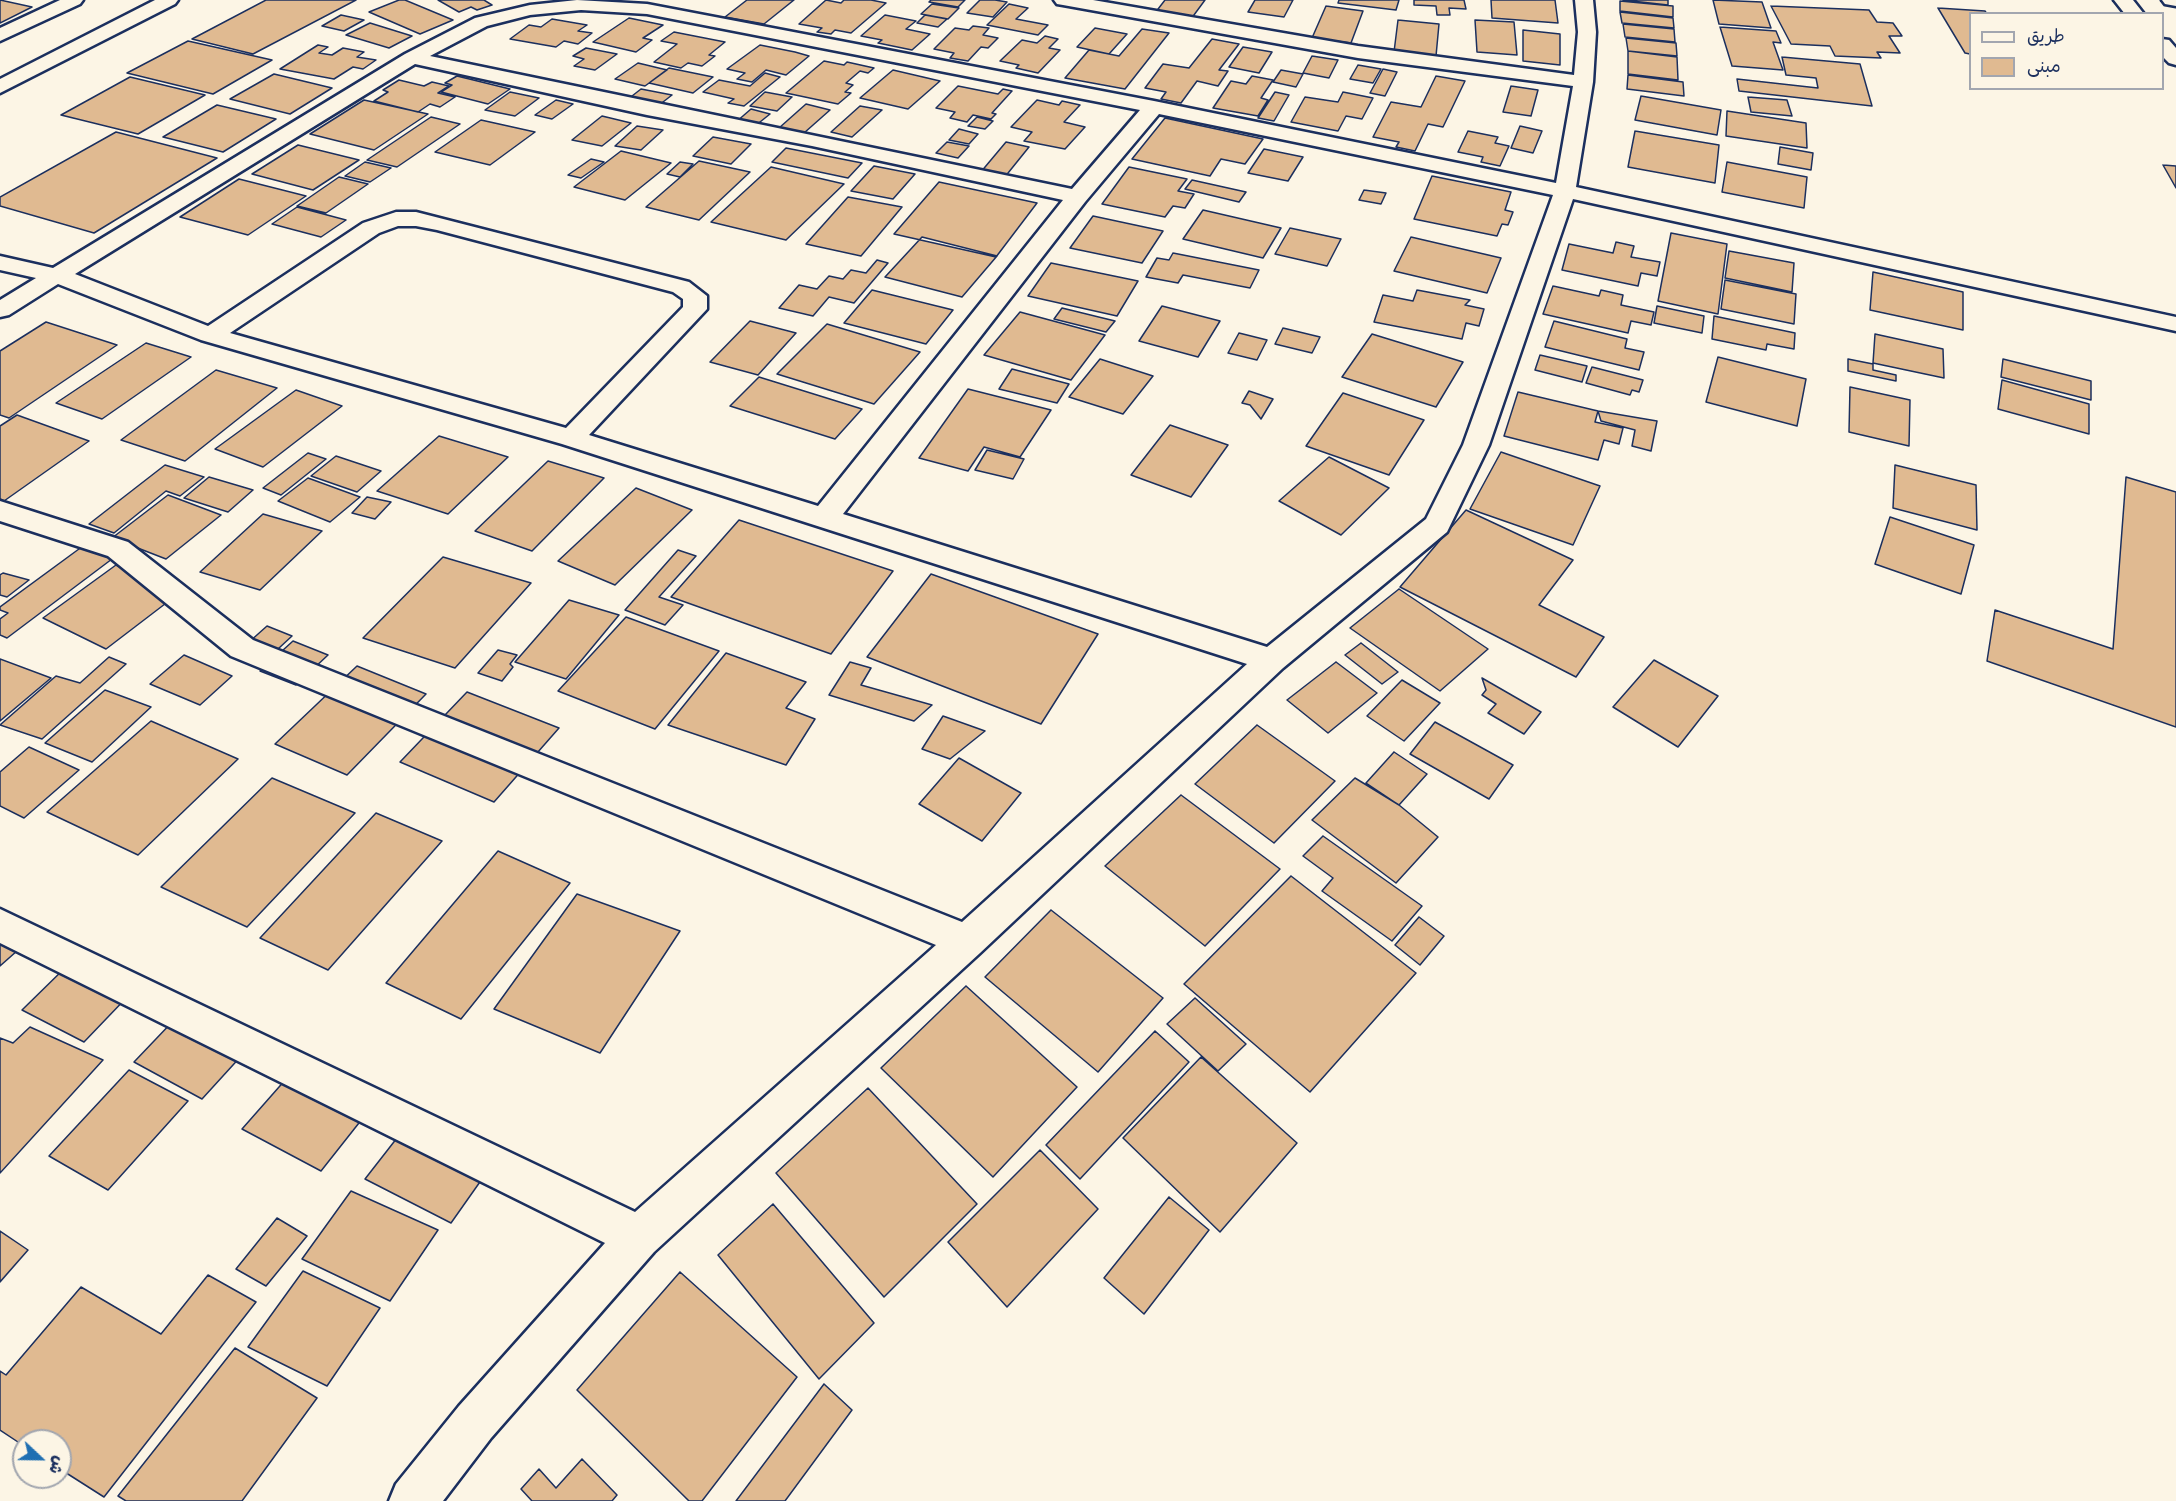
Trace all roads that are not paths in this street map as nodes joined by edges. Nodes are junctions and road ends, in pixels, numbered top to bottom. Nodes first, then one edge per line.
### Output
1 (74, 0) edge
2 (170, 0) edge
3 (1063, 0) edge
4 (1584, 0) edge
5 (2123, 0) edge
6 (2171, 0) edge
7 (2176, 1) edge
8 (2133, 12) edge
9 (0, 35) edge
10 (2164, 45) edge
11 (411, 58) junction
12 (2176, 58) edge
13 (1582, 82) junction
14 (0, 87) edge
15 (1154, 108) junction
16 (1565, 191) junction
17 (1077, 197) junction
18 (0, 263) edge
19 (55, 275) junction
20 (0, 310) edge
21 (2176, 324) edge
22 (210, 335) junction
23 (571, 438) junction
24 (0, 510) edge
25 (825, 518) junction
26 (1272, 660) junction
27 (0, 925) edge
28 (967, 941) junction
29 (639, 1237) junction
30 (413, 1501) edge

1 - 9 street
2 - 14 street
3 - 13 street
4 - 13 street
5 - 8 street
6 - 7 street
10 - 12 street
11 - 15 street
11 - 17 street
11 - 19 street
13 - 16 street
15 - 16 street
15 - 17 street
16 - 21 street
16 - 26 street
17 - 25 street
18 - 19 street
19 - 20 street
19 - 22 street
22 - 23 street
22 - 23 street
23 - 25 street
24 - 28 street
25 - 26 street
26 - 28 street
27 - 29 street
28 - 29 street
29 - 30 street

